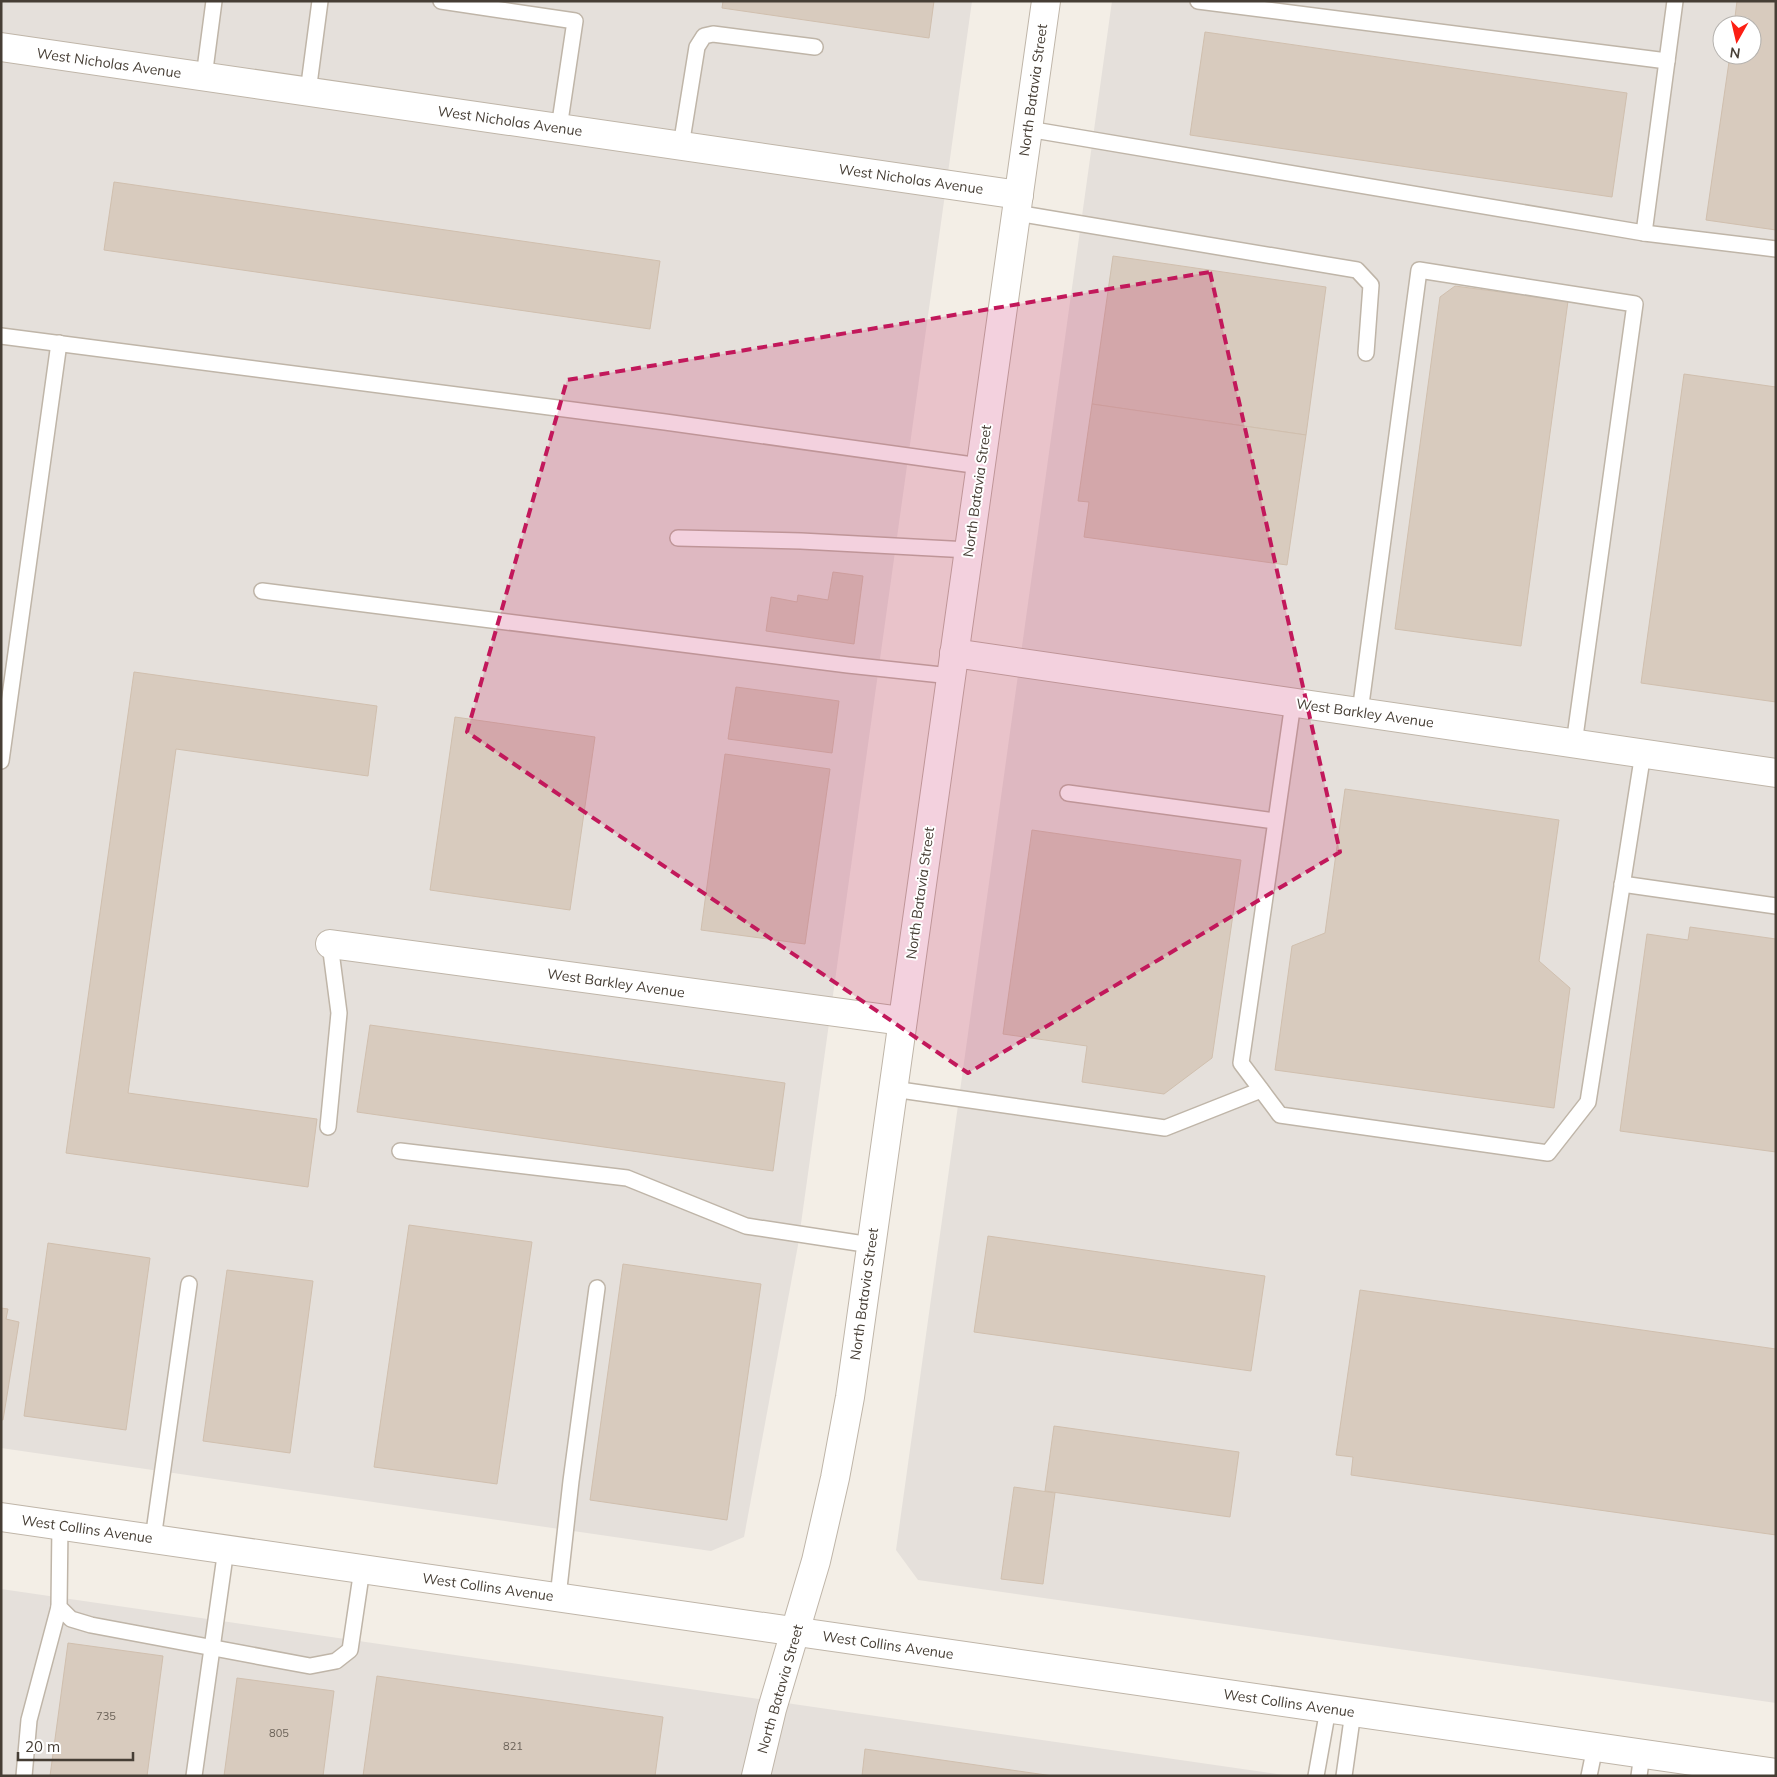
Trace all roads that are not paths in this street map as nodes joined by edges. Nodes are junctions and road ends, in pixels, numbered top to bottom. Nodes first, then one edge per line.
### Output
1 (214, 1) edge
2 (320, 1) edge
3 (441, 1) edge
4 (1046, 1) edge
5 (1198, 1) edge
6 (1675, 1) edge
7 (1, 47) edge
8 (815, 47) dead end
9 (1667, 61) junction
10 (204, 77) junction
11 (308, 92) junction
12 (559, 128) junction
13 (1028, 129) junction
14 (681, 146) junction
15 (1017, 204) junction
16 (1644, 232) junction
17 (1776, 249) edge
18 (1, 336) edge
19 (59, 343) junction
20 (1366, 353) dead end
21 (980, 466) junction
22 (678, 538) dead end
23 (969, 550) junction
24 (262, 591) dead end
25 (952, 664) junction
26 (1293, 703) junction
27 (1360, 712) junction
28 (1574, 744) junction
29 (1643, 753) junction
30 (1, 761) edge
31 (1776, 773) edge
32 (1068, 793) dead end
33 (1275, 821) junction
34 (1622, 884) junction
35 (1776, 906) edge
36 (330, 944) joint
37 (902, 1021) junction
38 (893, 1089) junction
39 (1261, 1090) junction
40 (328, 1127) dead end
41 (400, 1151) dead end
42 (871, 1245) junction
43 (188, 1284) dead end
44 (597, 1288) dead end
45 (1, 1517) edge
46 (60, 1525) junction
47 (153, 1539) junction
48 (226, 1549) junction
49 (362, 1569) junction
50 (558, 1597) junction
51 (59, 1607) junction
52 (796, 1632) junction
53 (212, 1647) junction
54 (1341, 1710) junction
55 (1595, 1747) junction
56 (1641, 1765) edge
57 (1776, 1773) edge
58 (24, 1776) edge
59 (194, 1776) edge
60 (756, 1776) edge
61 (1316, 1776) edge
62 (1344, 1776) edge
63 (1589, 1776) edge

1 - 10 lane
2 - 11 lane
3 - 12 lane
4 - 13 street, North Batavia Street
5 - 9 lane
6 - 9 lane
7 - 10 street, West Nicholas Avenue
8 - 14 lane
9 - 16 lane
10 - 11 street, West Nicholas Avenue
11 - 12 street, West Nicholas Avenue
12 - 14 street, West Nicholas Avenue
13 - 15 street, North Batavia Street
13 - 16 lane
14 - 15 street, West Nicholas Avenue
15 - 20 lane
15 - 21 street, North Batavia Street
16 - 17 lane
18 - 19 lane
19 - 21 lane
19 - 30 lane
21 - 23 street, North Batavia Street
22 - 23 lane
23 - 25 street, North Batavia Street
24 - 25 lane
25 - 26 street, West Barkley Avenue
25 - 37 street, North Batavia Street
26 - 27 street, West Barkley Avenue
26 - 33 lane
27 - 28 street, West Barkley Avenue
27 - 28 lane
28 - 29 street, West Barkley Avenue
29 - 31 street, West Barkley Avenue
29 - 34 lane
32 - 33 lane
33 - 39 lane
34 - 35 lane
34 - 39 lane
36 - 37 street, West Barkley Avenue
36 - 40 lane
37 - 38 street, North Batavia Street
38 - 39 lane
38 - 42 street, North Batavia Street
41 - 42 lane
42 - 52 street, North Batavia Street
43 - 47 lane
44 - 50 lane
45 - 46 street, West Collins Avenue
46 - 47 street, West Collins Avenue
46 - 51 lane
47 - 48 street, West Collins Avenue
48 - 49 street, West Collins Avenue
48 - 53 lane
49 - 50 street, West Collins Avenue
49 - 53 lane
50 - 52 street, West Collins Avenue
51 - 53 lane
51 - 58 lane
52 - 54 street, West Collins Avenue
52 - 60 street, North Batavia Street
53 - 59 lane
54 - 55 street, West Collins Avenue
54 - 61 lane
54 - 62 lane
55 - 56 street, West Collins Avenue
55 - 63 lane
56 - 57 street, West Collins Avenue

